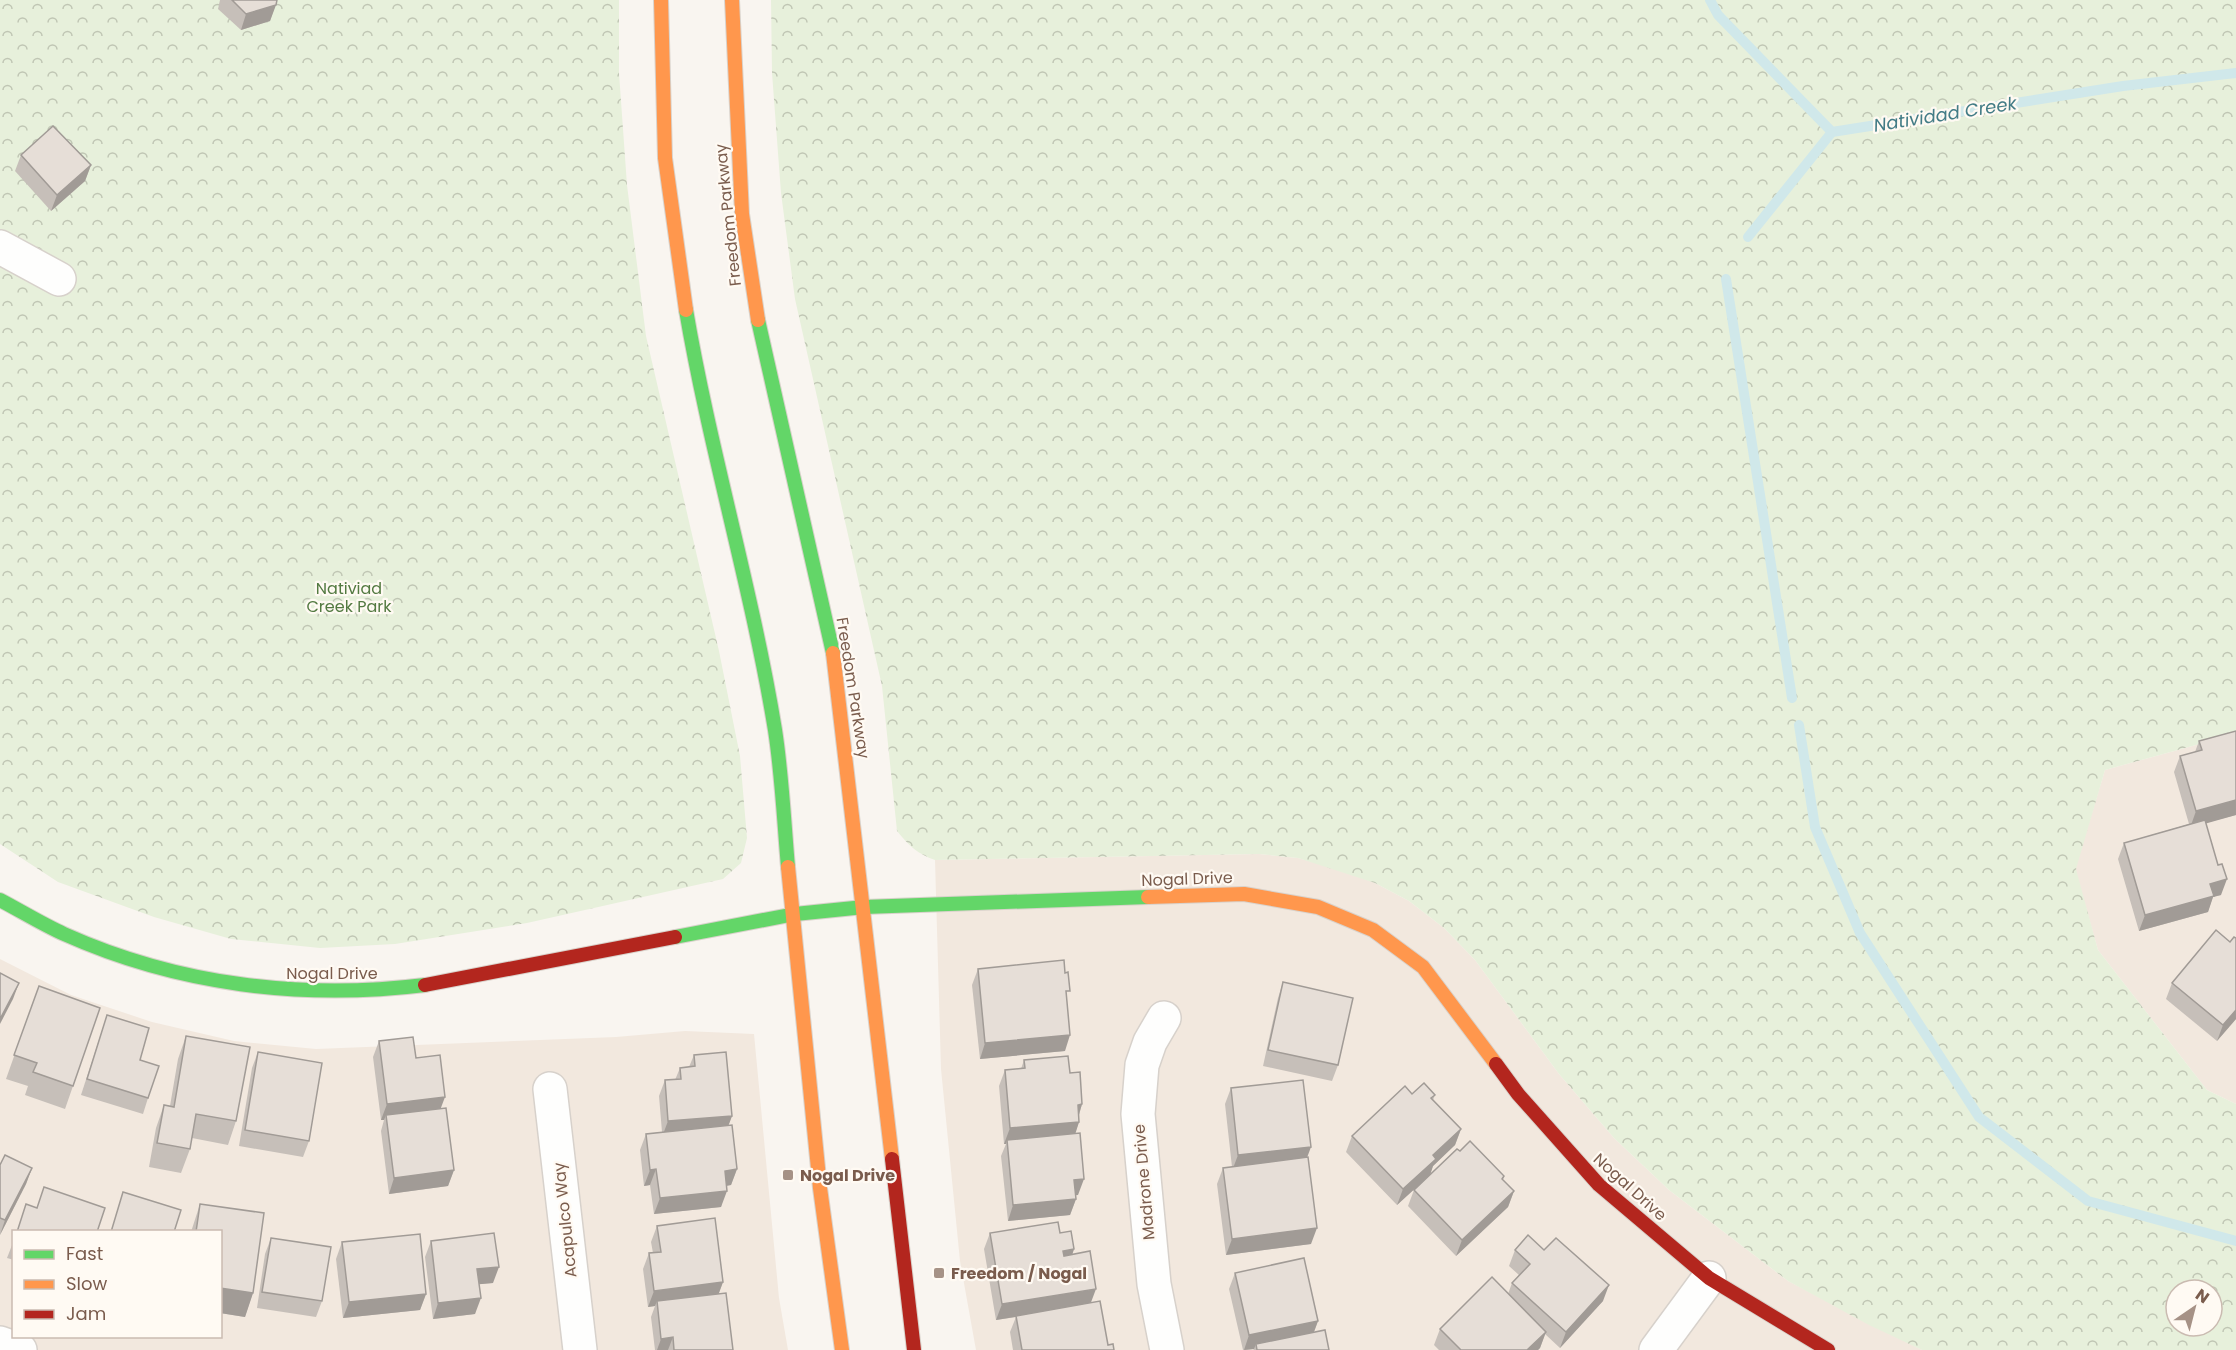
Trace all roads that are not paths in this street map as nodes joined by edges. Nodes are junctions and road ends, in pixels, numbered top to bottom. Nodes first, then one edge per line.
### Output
1 (661, 0) edge
2 (732, 0) edge
3 (0, 247) edge
4 (59, 279) dead end
5 (0, 900) edge
6 (864, 907) junction
7 (795, 914) junction
8 (1164, 1018) dead end
9 (550, 1089) dead end
10 (1709, 1278) junction
11 (0, 1343) edge
12 (20, 1350) edge
13 (580, 1350) edge
14 (842, 1350) edge
15 (914, 1350) edge
16 (1167, 1350) edge
17 (1656, 1350) edge
18 (1828, 1350) edge

1 - 7 main road
2 - 6 main road, Freedom Parkway
3 - 4 street
5 - 7 main road, Nogal Drive
6 - 7 main road, Nogal Drive
6 - 10 main road, Nogal Drive
6 - 15 main road, Freedom Parkway
7 - 14 main road
8 - 16 street, Madrone Drive
9 - 13 street, Acapulco Way
10 - 17 street
10 - 18 main road, Nogal Drive
11 - 12 street

